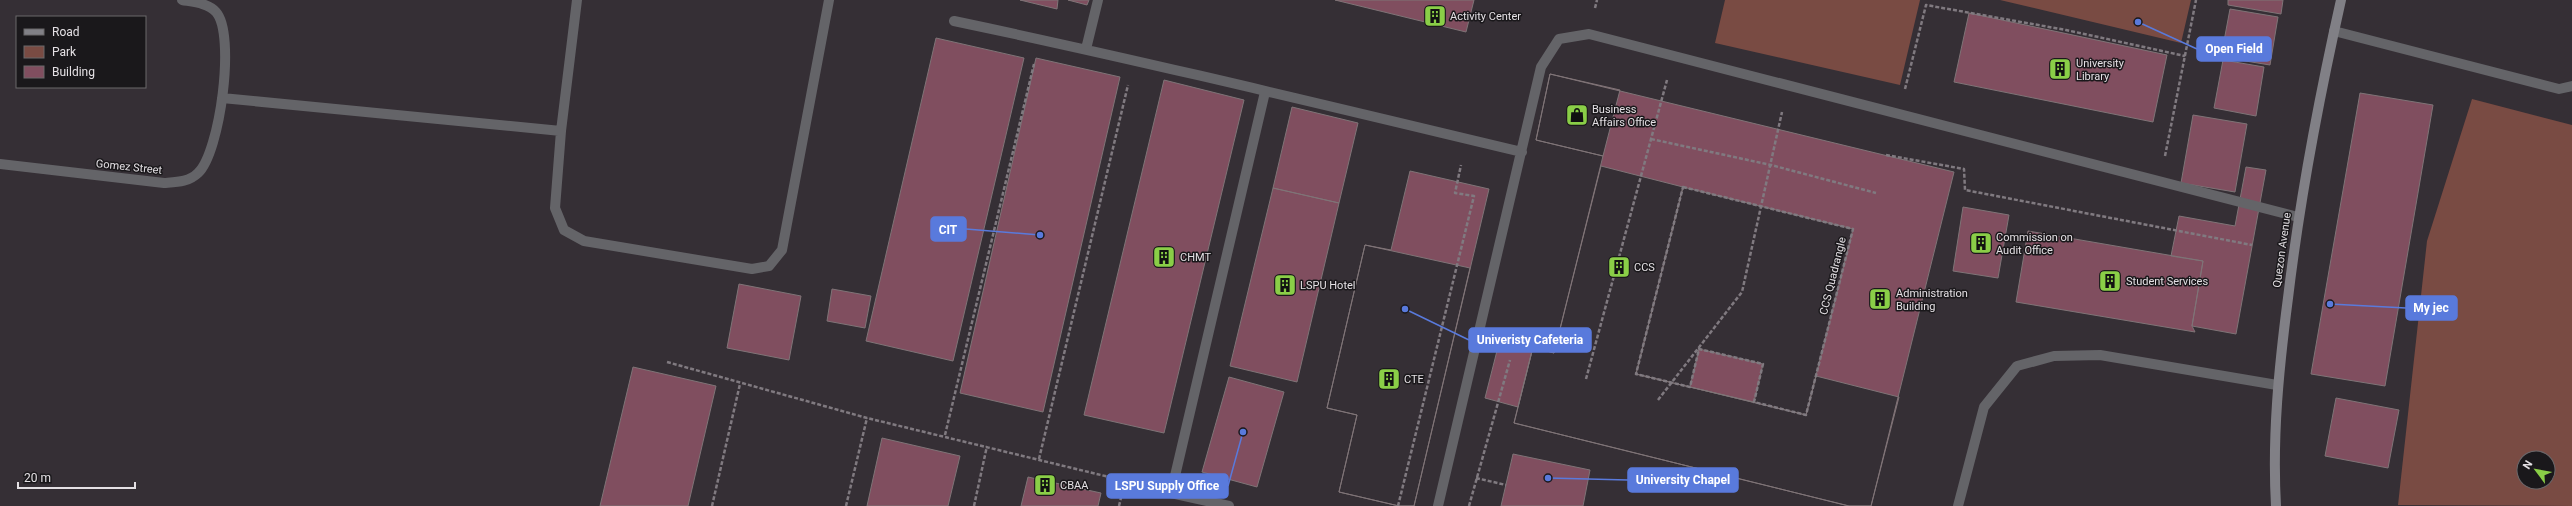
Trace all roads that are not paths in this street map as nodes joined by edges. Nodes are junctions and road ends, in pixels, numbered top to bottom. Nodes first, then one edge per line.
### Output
1 (182, 0) edge
2 (576, 0) edge
3 (829, 0) edge
4 (1098, 0) edge
5 (2341, 0) edge
6 (954, 21) dead end
7 (2334, 31) junction
8 (1086, 48) junction
9 (2572, 86) edge
10 (1265, 92) junction
11 (222, 98) junction
12 (561, 131) junction
13 (1522, 152) junction
14 (0, 164) edge
15 (2298, 218) junction
16 (2277, 385) junction
17 (1229, 506) edge
18 (1438, 506) edge
19 (1958, 506) edge
20 (2276, 506) edge

1 - 11 street, Gomez Street
2 - 12 street
3 - 12 street
4 - 8 street
5 - 7 main road, Quezon Avenue
6 - 8 street
7 - 9 street
7 - 15 main road, Quezon Avenue
8 - 10 street
10 - 13 street
10 - 17 street
11 - 12 street
11 - 14 street, Gomez Street
13 - 15 street
13 - 18 street
15 - 16 main road, Quezon Avenue
16 - 19 street
16 - 20 main road, Quezon Avenue

